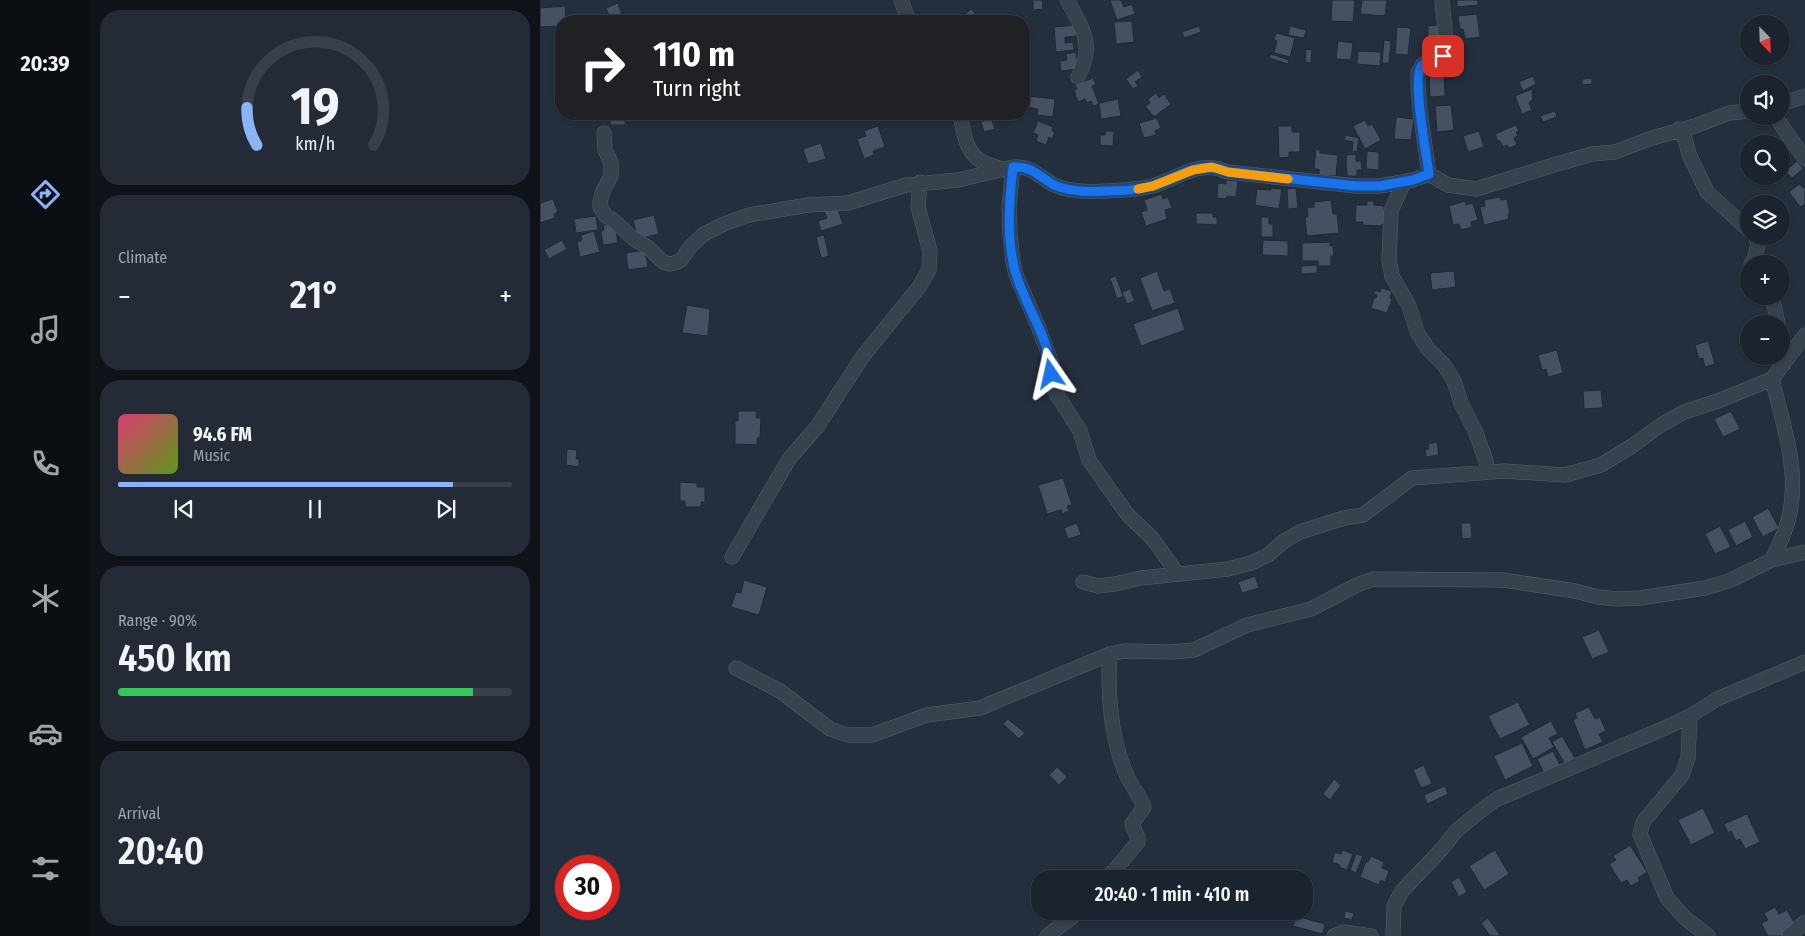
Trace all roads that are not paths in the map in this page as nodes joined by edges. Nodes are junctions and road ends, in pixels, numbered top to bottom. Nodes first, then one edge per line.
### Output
1 (901, 0) edge
2 (1067, 0) edge
3 (1442, 0) edge
4 (907, 15) edge
5 (1078, 77) dead end
6 (1805, 96) edge
7 (1790, 101) edge
8 (1740, 112) edge
9 (961, 120) edge
10 (1781, 125) edge
11 (1679, 129) junction
12 (604, 133) dead end
13 (1805, 159) edge
14 (1007, 168) junction
15 (1429, 174) junction
16 (920, 182) junction
17 (1404, 182) junction
18 (1740, 222) edge
19 (1805, 335) edge
20 (1790, 356) edge
21 (1783, 365) edge
22 (1772, 379) junction
23 (1487, 472) junction
24 (1805, 552) edge
25 (732, 558) dead end
26 (1772, 560) junction
27 (1177, 573) junction
28 (1083, 582) dead end
29 (1110, 654) junction
30 (1805, 662) edge
31 (736, 668) dead end
32 (1690, 716) junction
33 (1115, 870) edge
34 (1068, 920) edge
35 (1805, 922) edge
36 (1047, 936) edge
37 (1334, 936) edge
38 (1371, 936) edge
39 (1393, 936) edge
40 (1708, 936) edge
41 (1789, 936) edge

1 - 4 street
2 - 5 street
3 - 15 street
6 - 7 street
8 - 11 street
9 - 14 street
10 - 13 street
11 - 15 street
11 - 18 street
12 - 16 street
14 - 16 street
14 - 17 street
14 - 27 street
15 - 17 street
16 - 25 street
17 - 23 street
19 - 20 street
21 - 22 street
22 - 23 street
22 - 26 street
23 - 27 street
24 - 26 street
26 - 29 street
27 - 28 street
29 - 31 street
29 - 33 street
30 - 32 street
32 - 39 street
32 - 40 street
34 - 36 street
35 - 41 street
37 - 38 street

